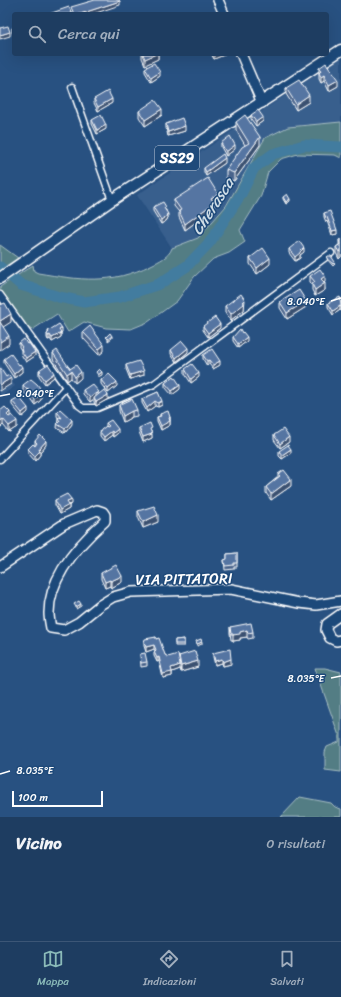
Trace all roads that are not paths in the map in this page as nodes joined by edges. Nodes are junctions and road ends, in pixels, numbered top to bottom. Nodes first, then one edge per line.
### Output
1 (218, 0) edge
2 (223, 12) edge
3 (341, 50) edge
4 (242, 56) edge
5 (72, 87) dead end
6 (262, 102) junction
7 (112, 200) junction
8 (331, 253) dead end
9 (0, 278) edge
10 (0, 295) edge
11 (66, 387) junction
12 (0, 459) edge
13 (0, 567) edge
14 (341, 602) edge
15 (341, 614) edge
16 (341, 640) edge

1 - 2 street
3 - 6 main road, SS29
4 - 6 street
5 - 7 street
6 - 7 main road, SS29
7 - 9 main road, SS29
8 - 11 street
10 - 11 street
11 - 12 street
13 - 14 street, VIA PITTATORI
15 - 16 street

